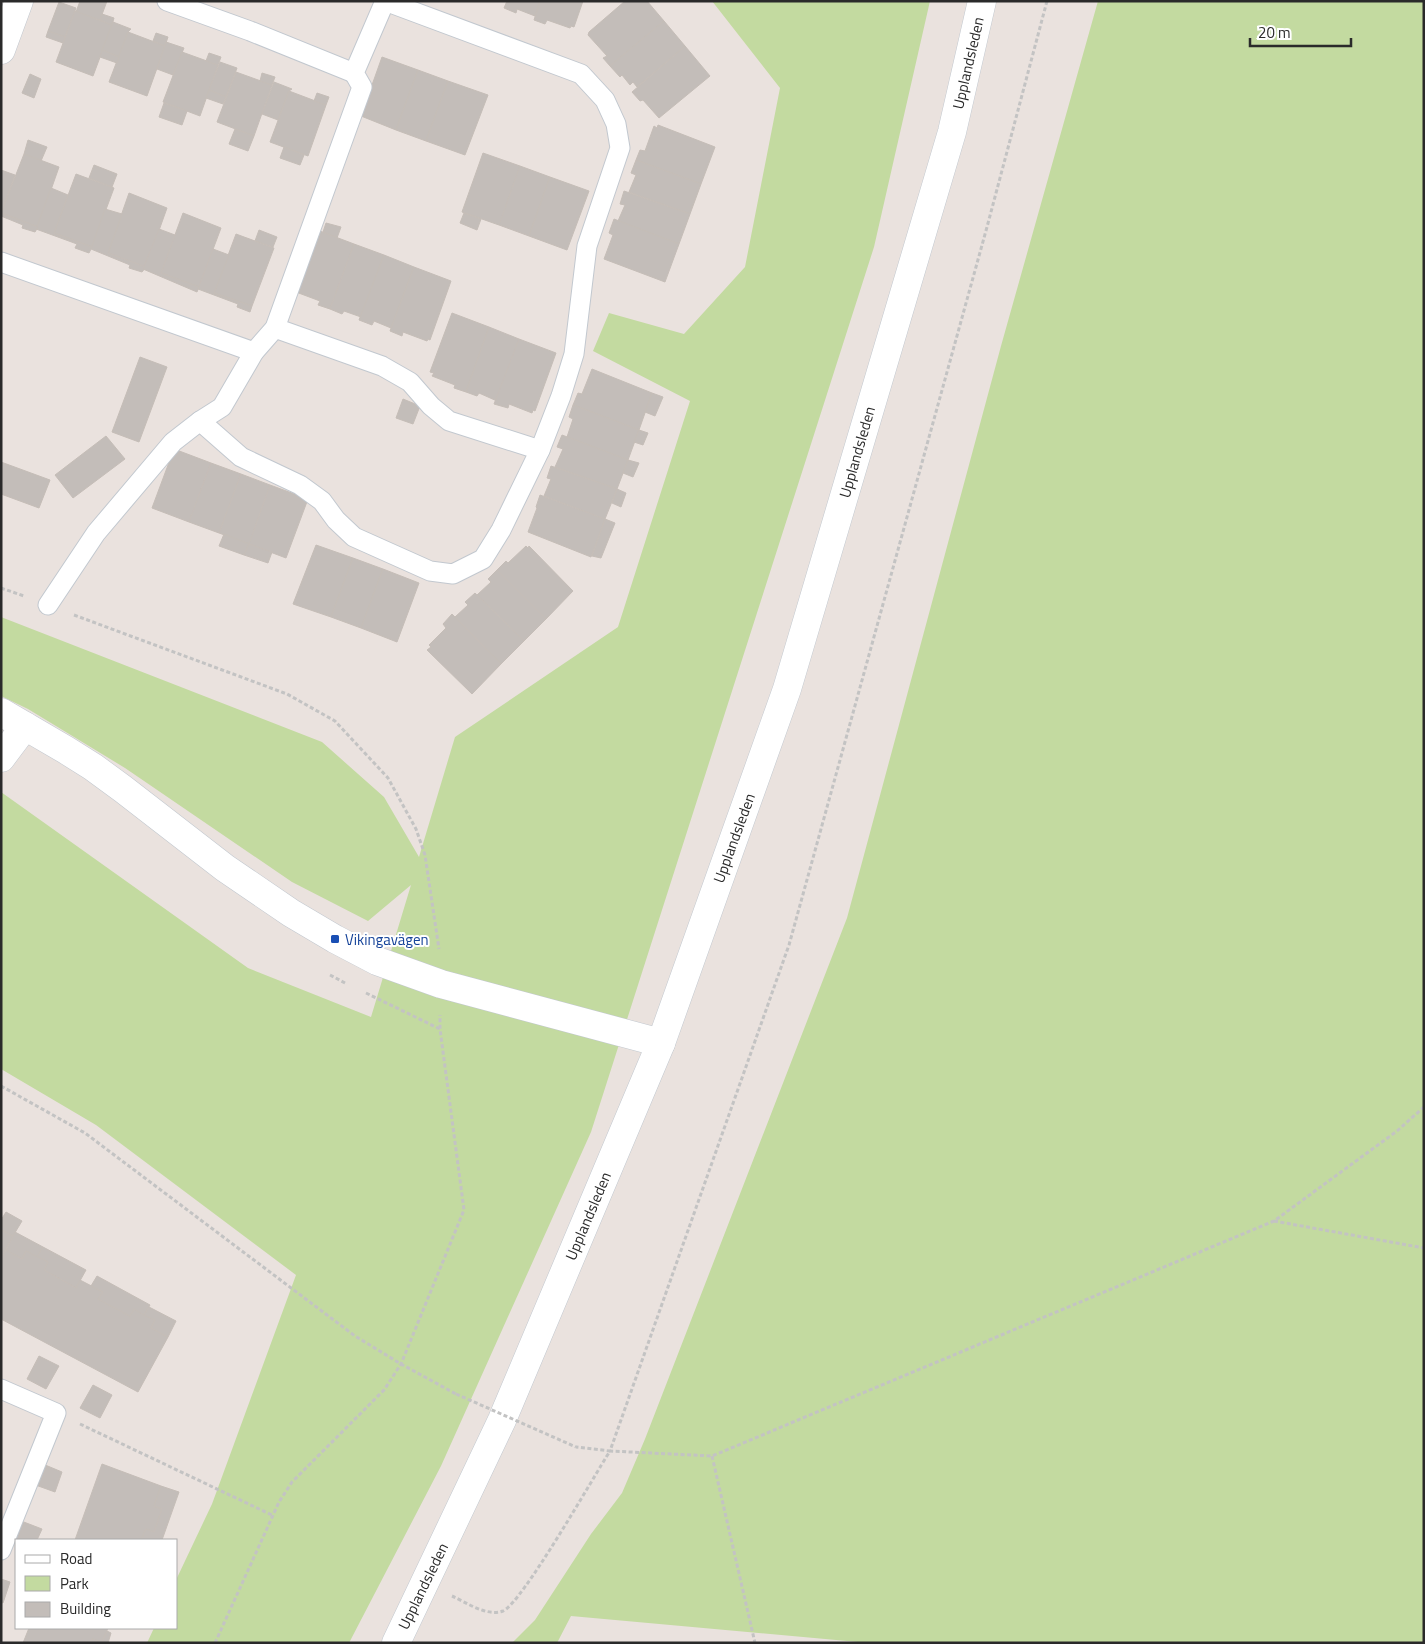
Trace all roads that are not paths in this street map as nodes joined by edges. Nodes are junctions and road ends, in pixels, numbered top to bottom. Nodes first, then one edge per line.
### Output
1 (19, 1) edge
2 (167, 1) edge
3 (385, 1) edge
4 (982, 1) edge
5 (1, 50) edge
6 (354, 73) junction
7 (1, 262) edge
8 (275, 328) junction
9 (254, 352) junction
10 (200, 421) junction
11 (540, 450) junction
12 (48, 606) road end
13 (1, 712) edge
14 (25, 726) junction
15 (1, 758) edge
16 (661, 1043) junction
17 (1, 1389) edge
18 (1, 1550) edge
19 (396, 1643) edge

1 - 5 street
2 - 6 lane
3 - 6 lane
3 - 11 lane
4 - 16 street, Upplandsleden
6 - 8 lane
7 - 9 lane
8 - 9 lane
8 - 11 lane
9 - 10 lane
10 - 11 lane
10 - 12 lane
13 - 14 street
14 - 15 street
14 - 16 street
16 - 19 street, Upplandsleden
17 - 18 lane

